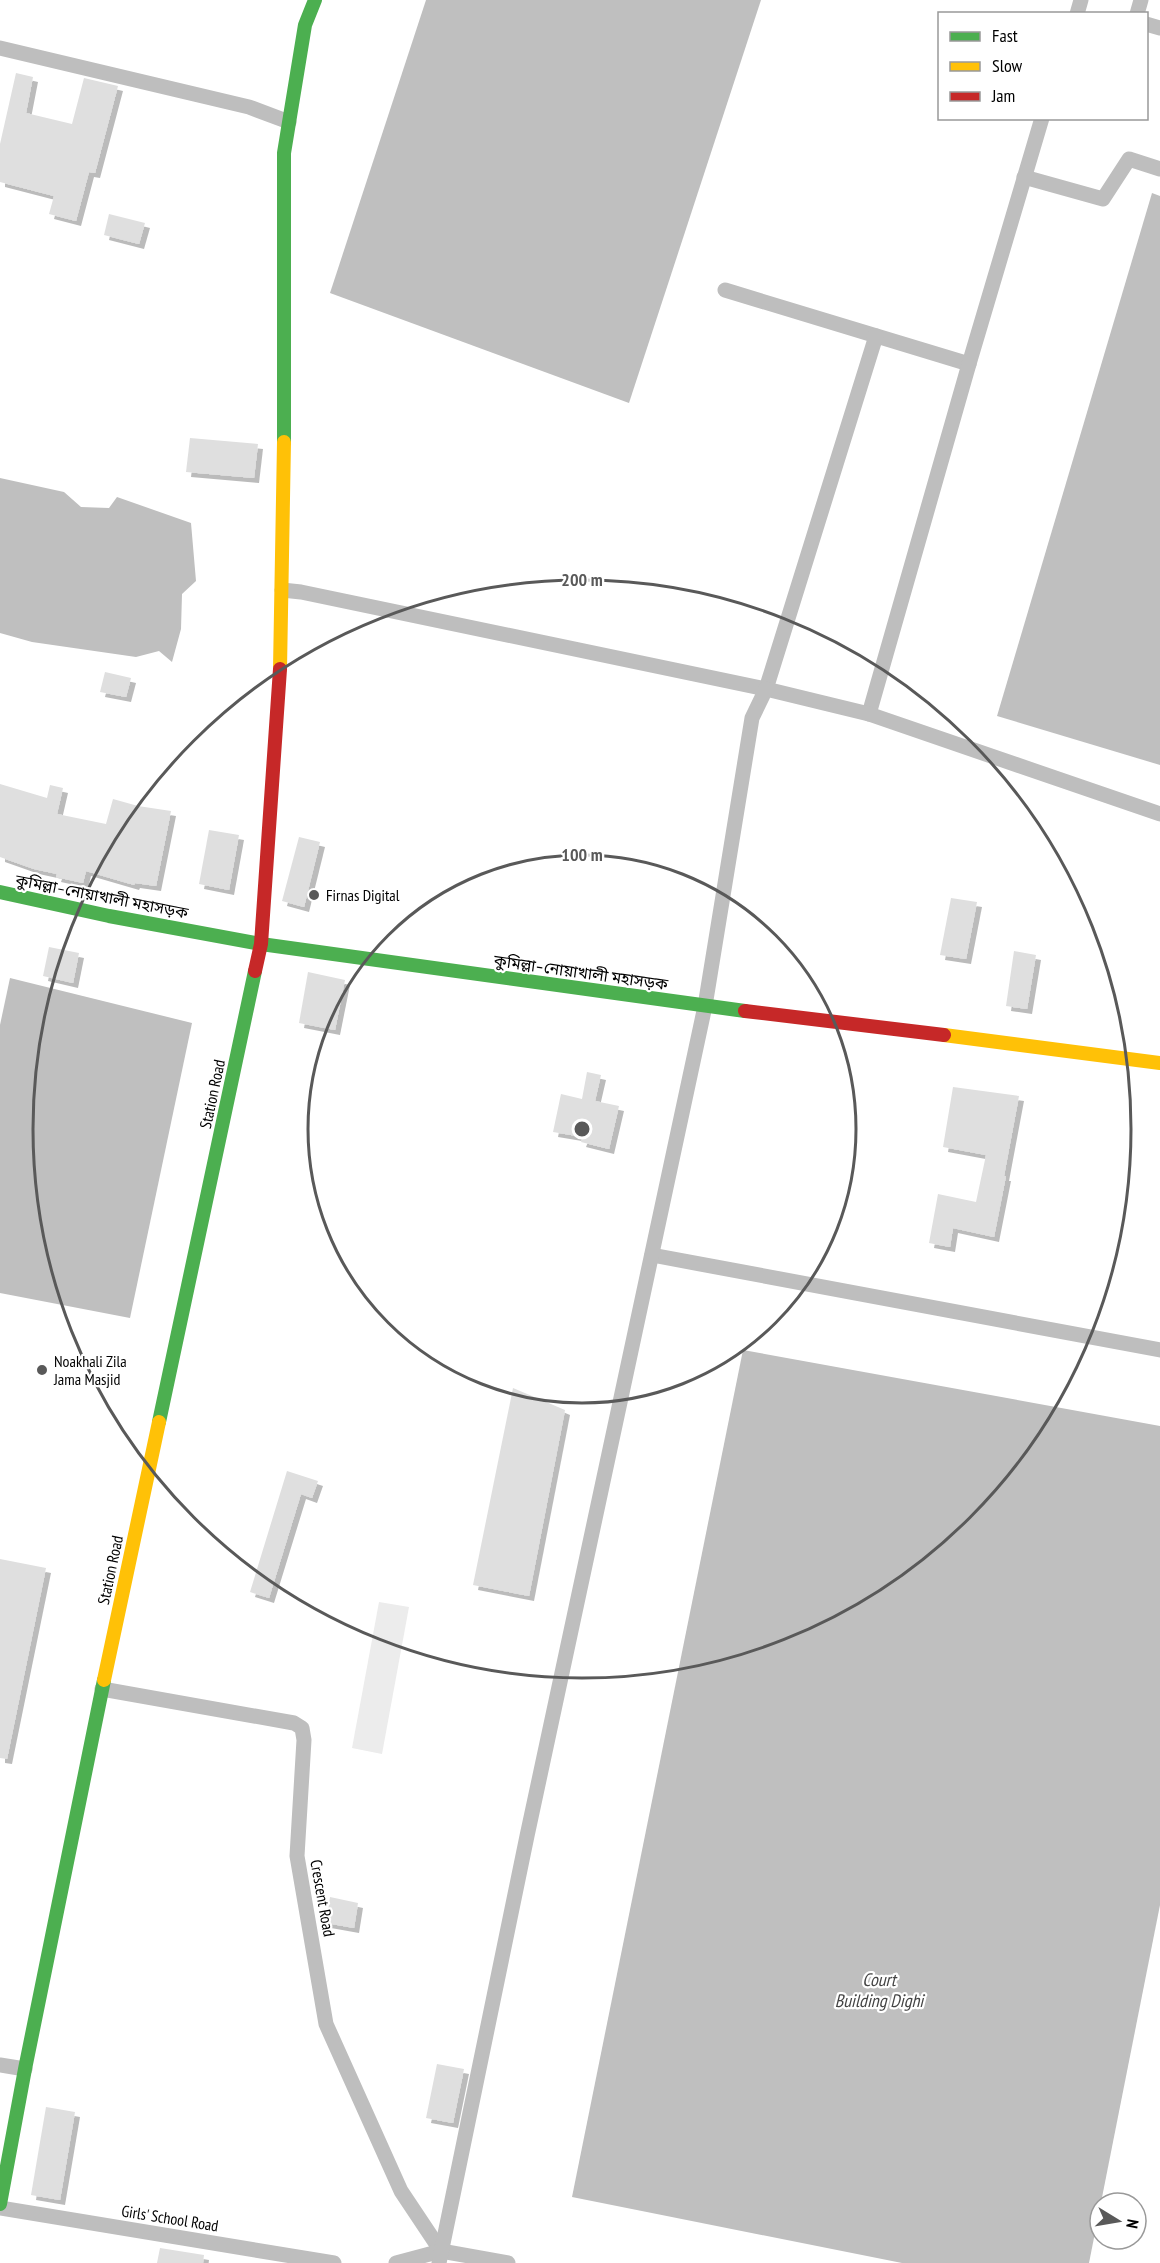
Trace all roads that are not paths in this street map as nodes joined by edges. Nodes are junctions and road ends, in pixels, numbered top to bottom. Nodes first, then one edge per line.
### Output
1 (315, 0) edge
2 (0, 48) edge
3 (1041, 120) edge
4 (289, 122) junction
5 (1160, 169) edge
6 (1024, 177) junction
7 (725, 290) dead end
8 (875, 336) junction
9 (969, 364) junction
10 (282, 590) junction
11 (765, 689) junction
12 (869, 714) junction
13 (1160, 814) edge
14 (0, 892) edge
15 (261, 944) junction
16 (705, 1006) junction
17 (1160, 1063) edge
18 (652, 1254) junction
19 (1160, 1350) edge
20 (102, 1689) junction
21 (0, 2065) edge
22 (25, 2069) junction
23 (0, 2204) edge
24 (0, 2208) edge
25 (440, 2257) edge
26 (334, 2263) edge
27 (396, 2263) edge
28 (508, 2263) edge

1 - 4 main road, Station Road
2 - 4 street
3 - 6 street
4 - 10 main road, Station Road
5 - 6 street
6 - 9 street
7 - 8 street
8 - 9 street
8 - 11 street
9 - 12 street
10 - 11 street
10 - 15 main road, Station Road
11 - 12 street
11 - 16 street
12 - 13 street
14 - 15 main road, কুমিল্লা–নোয়াখালী মহাসড়ক
15 - 16 main road, কুমিল্লা–নোয়াখালী মহাসড়ক
15 - 20 main road, Station Road
16 - 17 main road, কুমিল্লা–নোয়াখালী মহাসড়ক
16 - 18 street
18 - 19 street
18 - 25 street
20 - 22 main road, Station Road
20 - 25 street, Crescent Road
21 - 22 street
22 - 23 main road, Station Road
24 - 26 street, Girls' School Road
25 - 27 street
25 - 28 street

